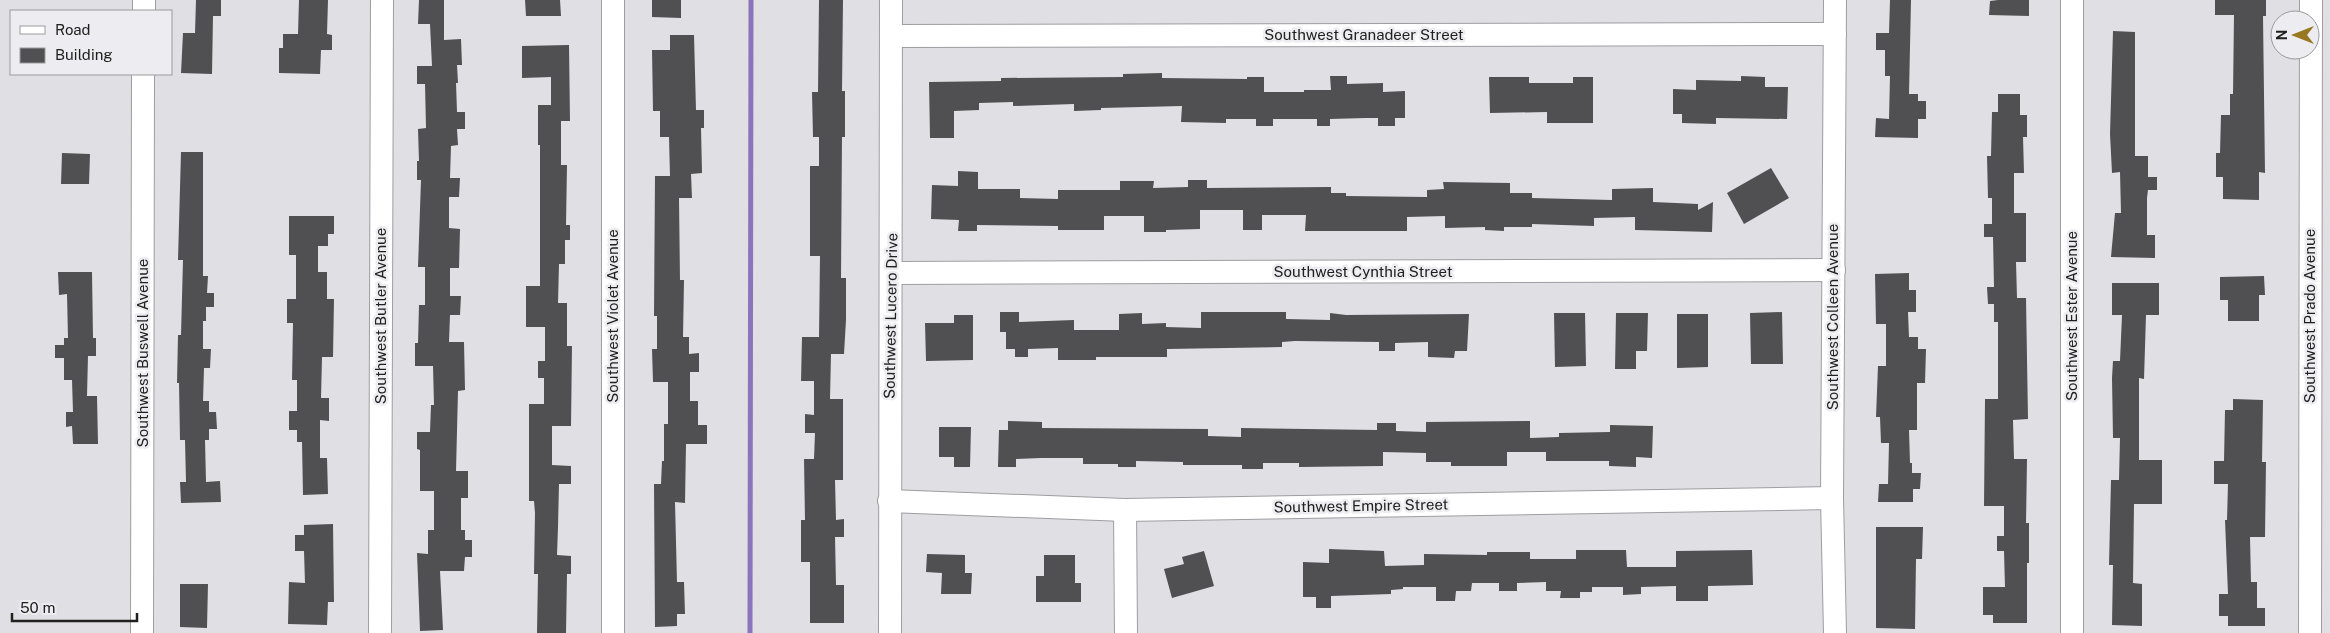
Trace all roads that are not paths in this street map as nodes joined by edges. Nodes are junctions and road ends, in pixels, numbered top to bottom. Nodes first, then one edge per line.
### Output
1 (382, 0) edge
2 (613, 0) edge
3 (891, 0) edge
4 (1836, 0) edge
5 (2072, 0) edge
6 (2310, 0) edge
7 (1835, 34) junction
8 (892, 36) junction
9 (144, 75) edge
10 (1834, 270) junction
11 (892, 274) junction
12 (1832, 498) junction
13 (889, 501) junction
14 (1125, 510) junction
15 (142, 633) edge
16 (380, 633) edge
17 (613, 633) edge
18 (890, 633) edge
19 (1126, 633) edge
20 (1835, 633) edge
21 (2072, 633) edge
22 (2310, 633) edge

1 - 16 street, Southwest Butler Avenue
2 - 17 street, Southwest Violet Avenue
3 - 8 street, Southwest Lucero Drive
4 - 7 street, Southwest Colleen Avenue
5 - 21 street, Southwest Ester Avenue
6 - 22 street, Southwest Prado Avenue
7 - 8 street, Southwest Granadeer Street
7 - 10 street, Southwest Colleen Avenue
8 - 11 street, Southwest Lucero Drive
9 - 15 street, Southwest Buswell Avenue
10 - 11 street, Southwest Cynthia Street
10 - 12 street, Southwest Colleen Avenue
11 - 13 street, Southwest Lucero Drive
12 - 14 street, Southwest Empire Street
12 - 20 street, Southwest Colleen Avenue
13 - 14 street, Southwest Empire Street
13 - 18 street, Southwest Lucero Drive
14 - 19 street

